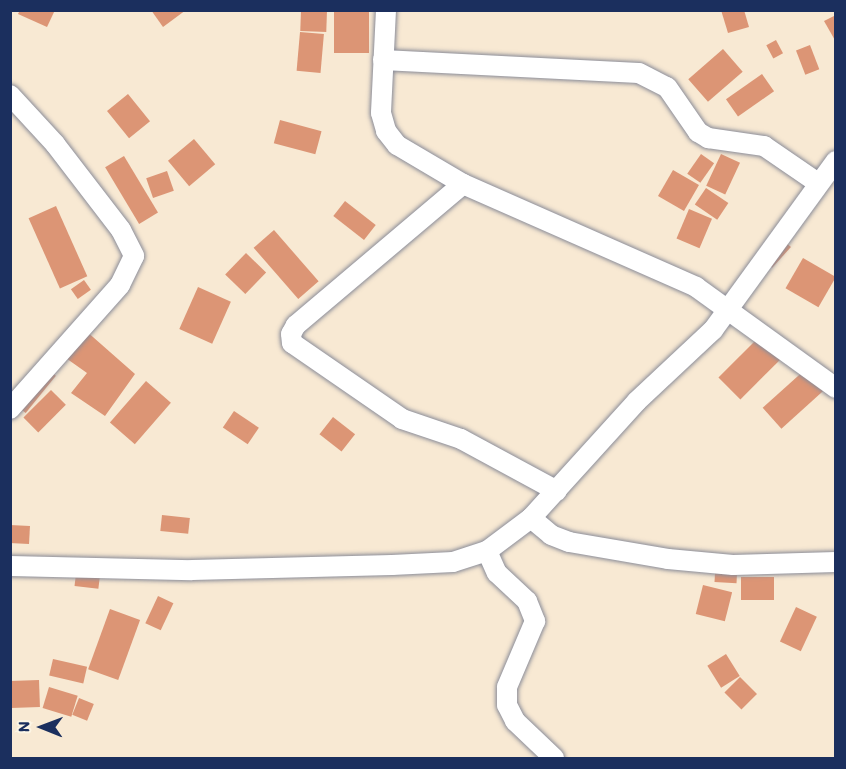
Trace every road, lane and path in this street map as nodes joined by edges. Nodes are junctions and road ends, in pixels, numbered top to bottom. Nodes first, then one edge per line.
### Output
1 (386, 10) edge
2 (383, 60) junction
3 (10, 95) edge
4 (836, 161) edge
5 (818, 183) junction
6 (463, 184) junction
7 (728, 309) junction
8 (836, 388) edge
9 (10, 409) edge
10 (557, 491) junction
11 (531, 518) junction
12 (487, 551) junction
13 (836, 562) edge
14 (10, 566) edge
15 (554, 759) edge

1 - 2 street
2 - 5 street
2 - 6 street
3 - 9 street
4 - 5 street
5 - 7 street
6 - 7 street
6 - 10 street
7 - 8 street
7 - 10 street
10 - 11 street
11 - 12 street
11 - 13 street
12 - 14 street
12 - 15 street

